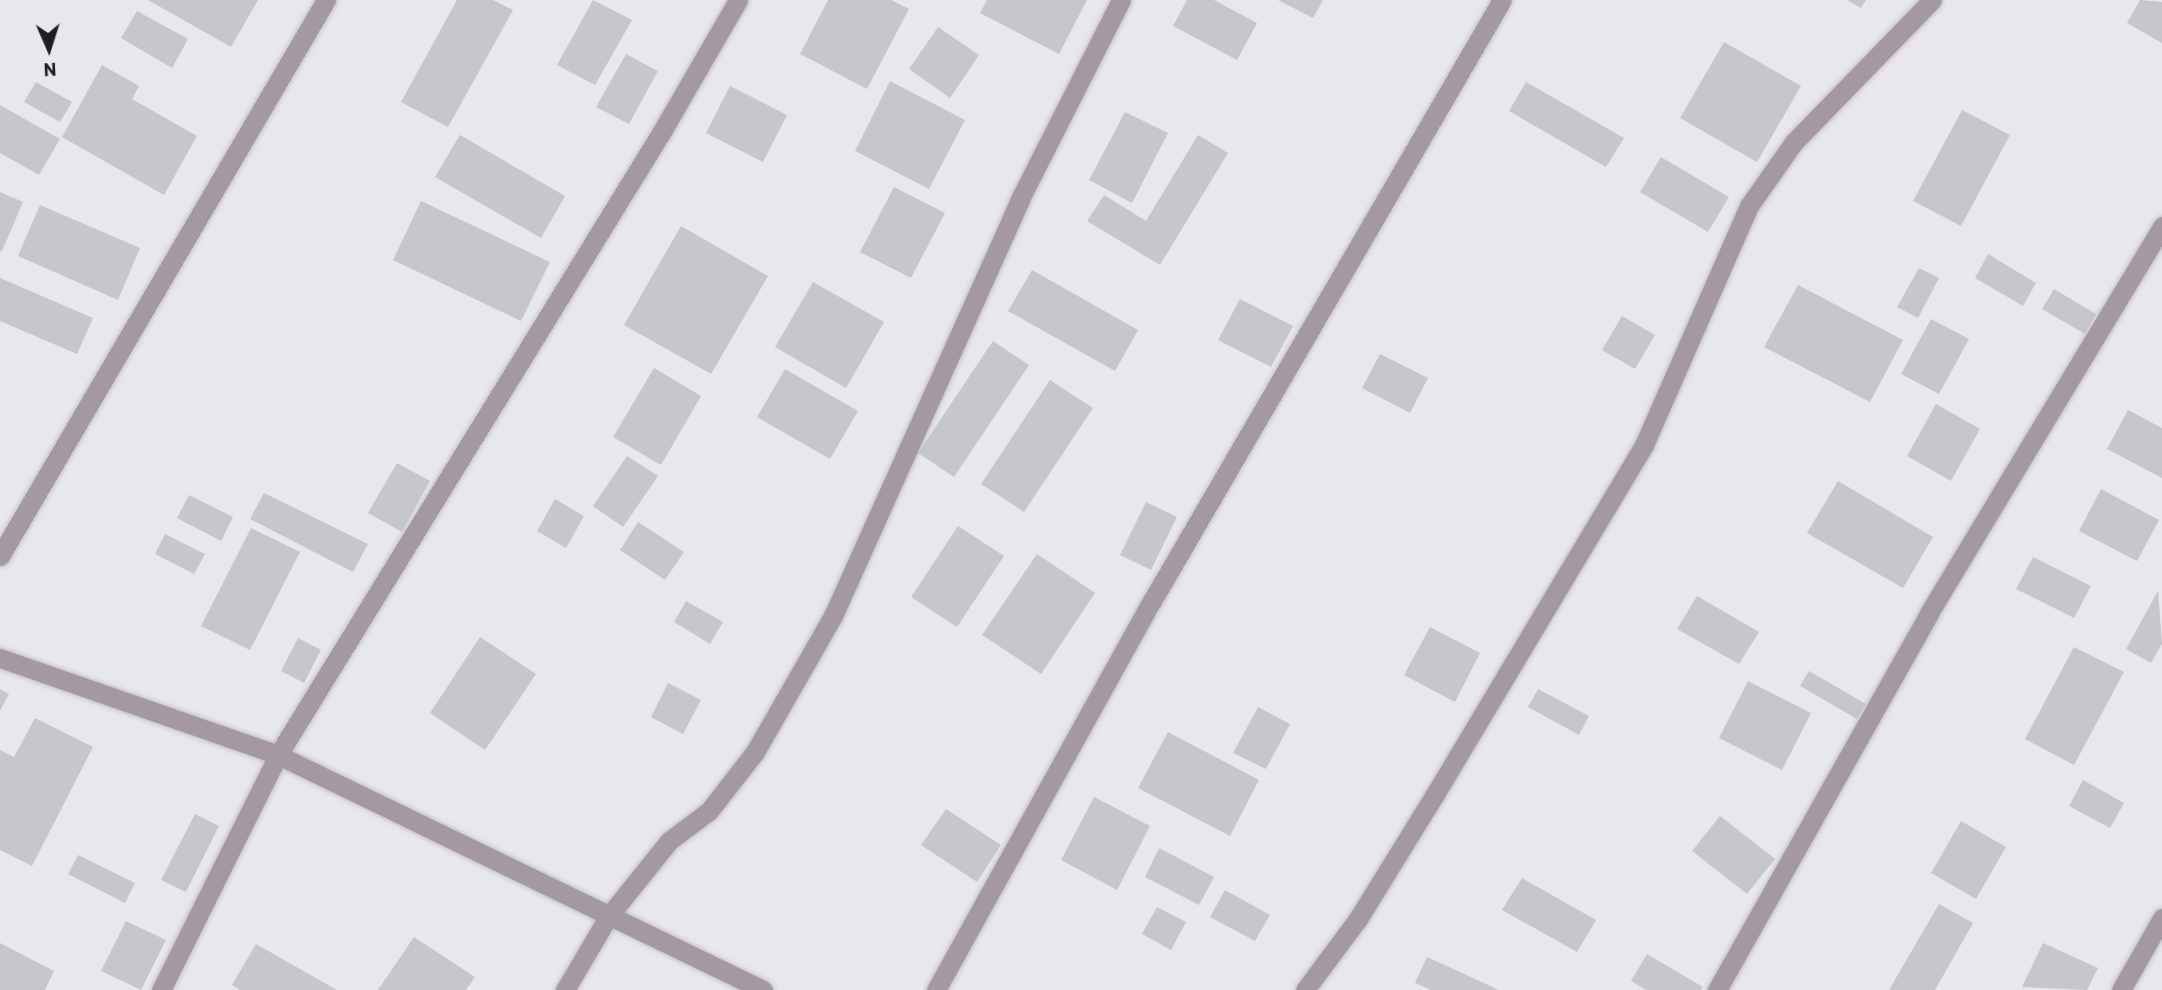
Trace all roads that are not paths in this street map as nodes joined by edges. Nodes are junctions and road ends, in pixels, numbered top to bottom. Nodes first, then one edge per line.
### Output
1 (326, 0) edge
2 (737, 0) edge
3 (1121, 0) edge
4 (1502, 0) edge
5 (1933, 0) edge
6 (2162, 226) edge
7 (0, 556) edge
8 (0, 659) edge
9 (278, 755) junction
10 (608, 917) junction
11 (2162, 918) edge
12 (161, 990) edge
13 (565, 990) edge
14 (763, 990) edge
15 (936, 990) edge
16 (1305, 990) edge
17 (1717, 990) edge
18 (2121, 990) edge

1 - 7 street
2 - 9 street
3 - 10 street
4 - 15 street
5 - 16 street
6 - 17 street
8 - 9 street
9 - 10 street
9 - 12 street
10 - 13 street
10 - 14 street
11 - 18 street

